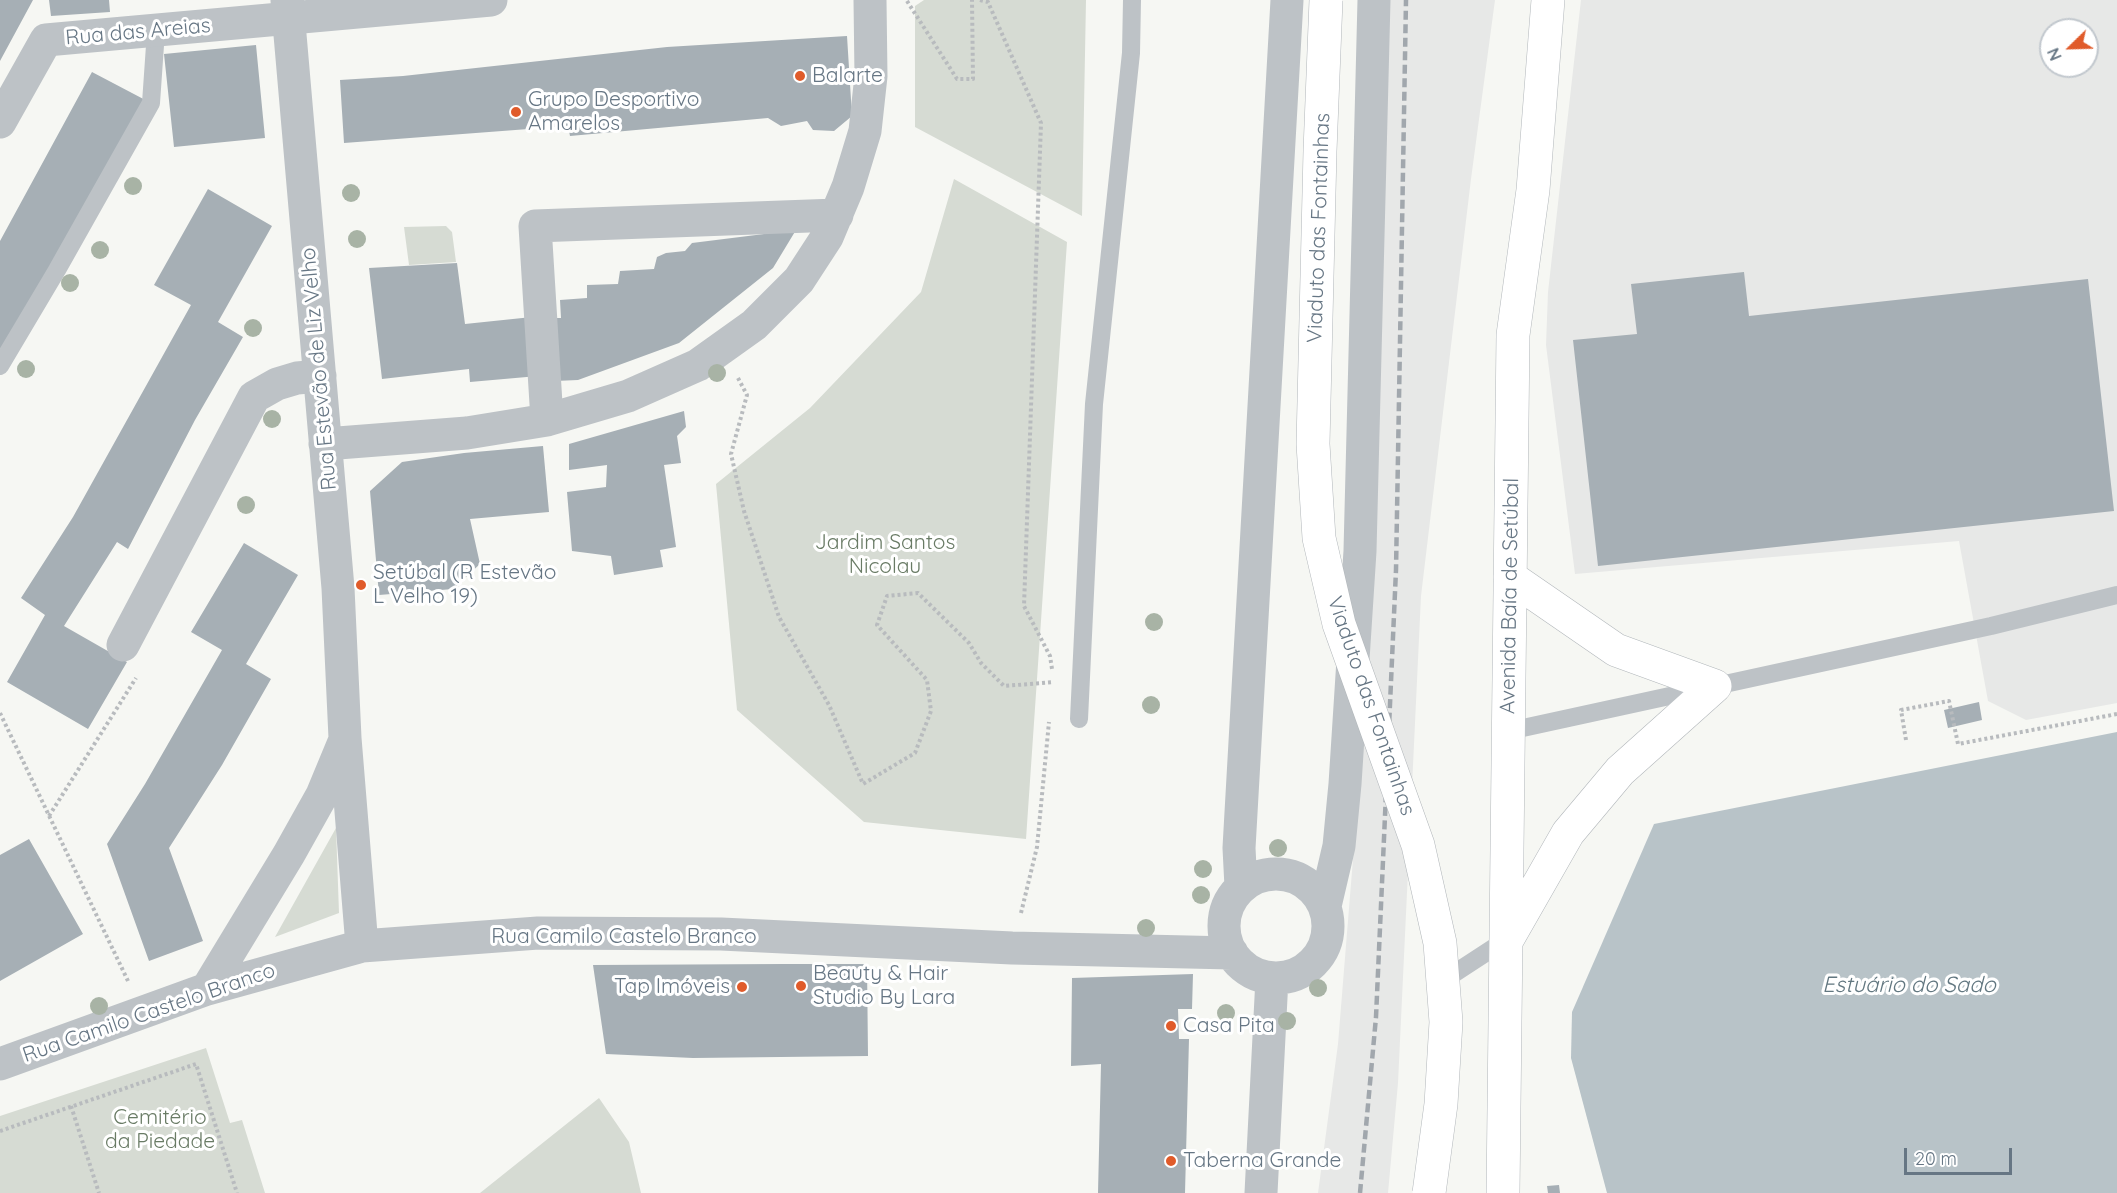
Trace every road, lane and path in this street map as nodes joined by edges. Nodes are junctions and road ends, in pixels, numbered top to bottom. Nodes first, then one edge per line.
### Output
1 (491, 0) edge
2 (972, 0) edge
3 (980, 0) edge
4 (1132, 0) edge
5 (1287, 0) edge
6 (1326, 0) edge
7 (1374, 0) edge
8 (1548, 0) edge
9 (869, 1) edge
10 (907, 2) dead end
11 (287, 10) edge
12 (156, 31) junction
13 (0, 122) edge
14 (837, 215) junction
15 (722, 348) junction
16 (0, 366) edge
17 (320, 376) junction
18 (548, 420) junction
19 (326, 444) junction
20 (1510, 577) junction
21 (2117, 596) edge
22 (123, 645) joint
23 (1054, 681) junction
24 (1715, 686) junction
25 (1052, 693) dead end
26 (0, 713) edge
27 (2117, 714) edge
28 (1050, 717) dead end
29 (1079, 719) dead end
30 (1509, 731) junction
31 (345, 738) junction
32 (1906, 740) dead end
33 (49, 816) junction
34 (1241, 887) junction
35 (1325, 906) junction
36 (1507, 939) junction
37 (362, 946) junction
38 (1012, 948) junction
39 (1232, 954) junction
40 (1272, 978) junction
41 (207, 989) junction
42 (143, 1013) junction
43 (0, 1064) edge
44 (71, 1106) junction
45 (0, 1131) edge
46 (99, 1193) edge
47 (237, 1193) edge
48 (1262, 1193) edge
49 (1428, 1193) edge
50 (1503, 1193) edge

1 - 11 street, Rua das Areias
2 - 10 path
3 - 23 path
4 - 29 lane
5 - 34 street
6 - 49 main road, Viaduto das Fontainhas, bridge
7 - 35 street
8 - 20 main road, Avenida Baía de Setúbal
9 - 14 street
11 - 12 street, Rua das Areias
11 - 17 street, Rua Estevão de Liz Velho
12 - 13 street, Rua das Areias
12 - 16 lane
14 - 15 street
14 - 18 street
15 - 18 street
15 - 23 path
17 - 19 street, Rua Estevão de Liz Velho
17 - 22 street
18 - 19 street
19 - 31 street, Rua Estevão de Liz Velho
20 - 24 main road
20 - 30 main road, Avenida Baía de Setúbal
21 - 24 lane
22 - 33 path
23 - 25 path
24 - 30 lane
24 - 36 main road
26 - 33 path
27 - 32 path
28 - 38 path
30 - 36 main road, Avenida Baía de Setúbal
31 - 37 street, Rua Estevão de Liz Velho
31 - 41 street, Rua Estevão de Liz Velho
33 - 42 path
34 - 35 street
34 - 39 street
35 - 40 street
36 - 49 lane
36 - 50 main road, Avenida Baía de Setúbal
37 - 38 street, Rua Camilo Castelo Branco
37 - 41 street, Rua Camilo Castelo Branco
38 - 39 street, Rua Camilo Castelo Branco
39 - 40 street
40 - 48 street
41 - 42 street, Rua Camilo Castelo Branco
42 - 43 street, Rua Camilo Castelo Branco
44 - 45 path
44 - 46 path
44 - 47 path

